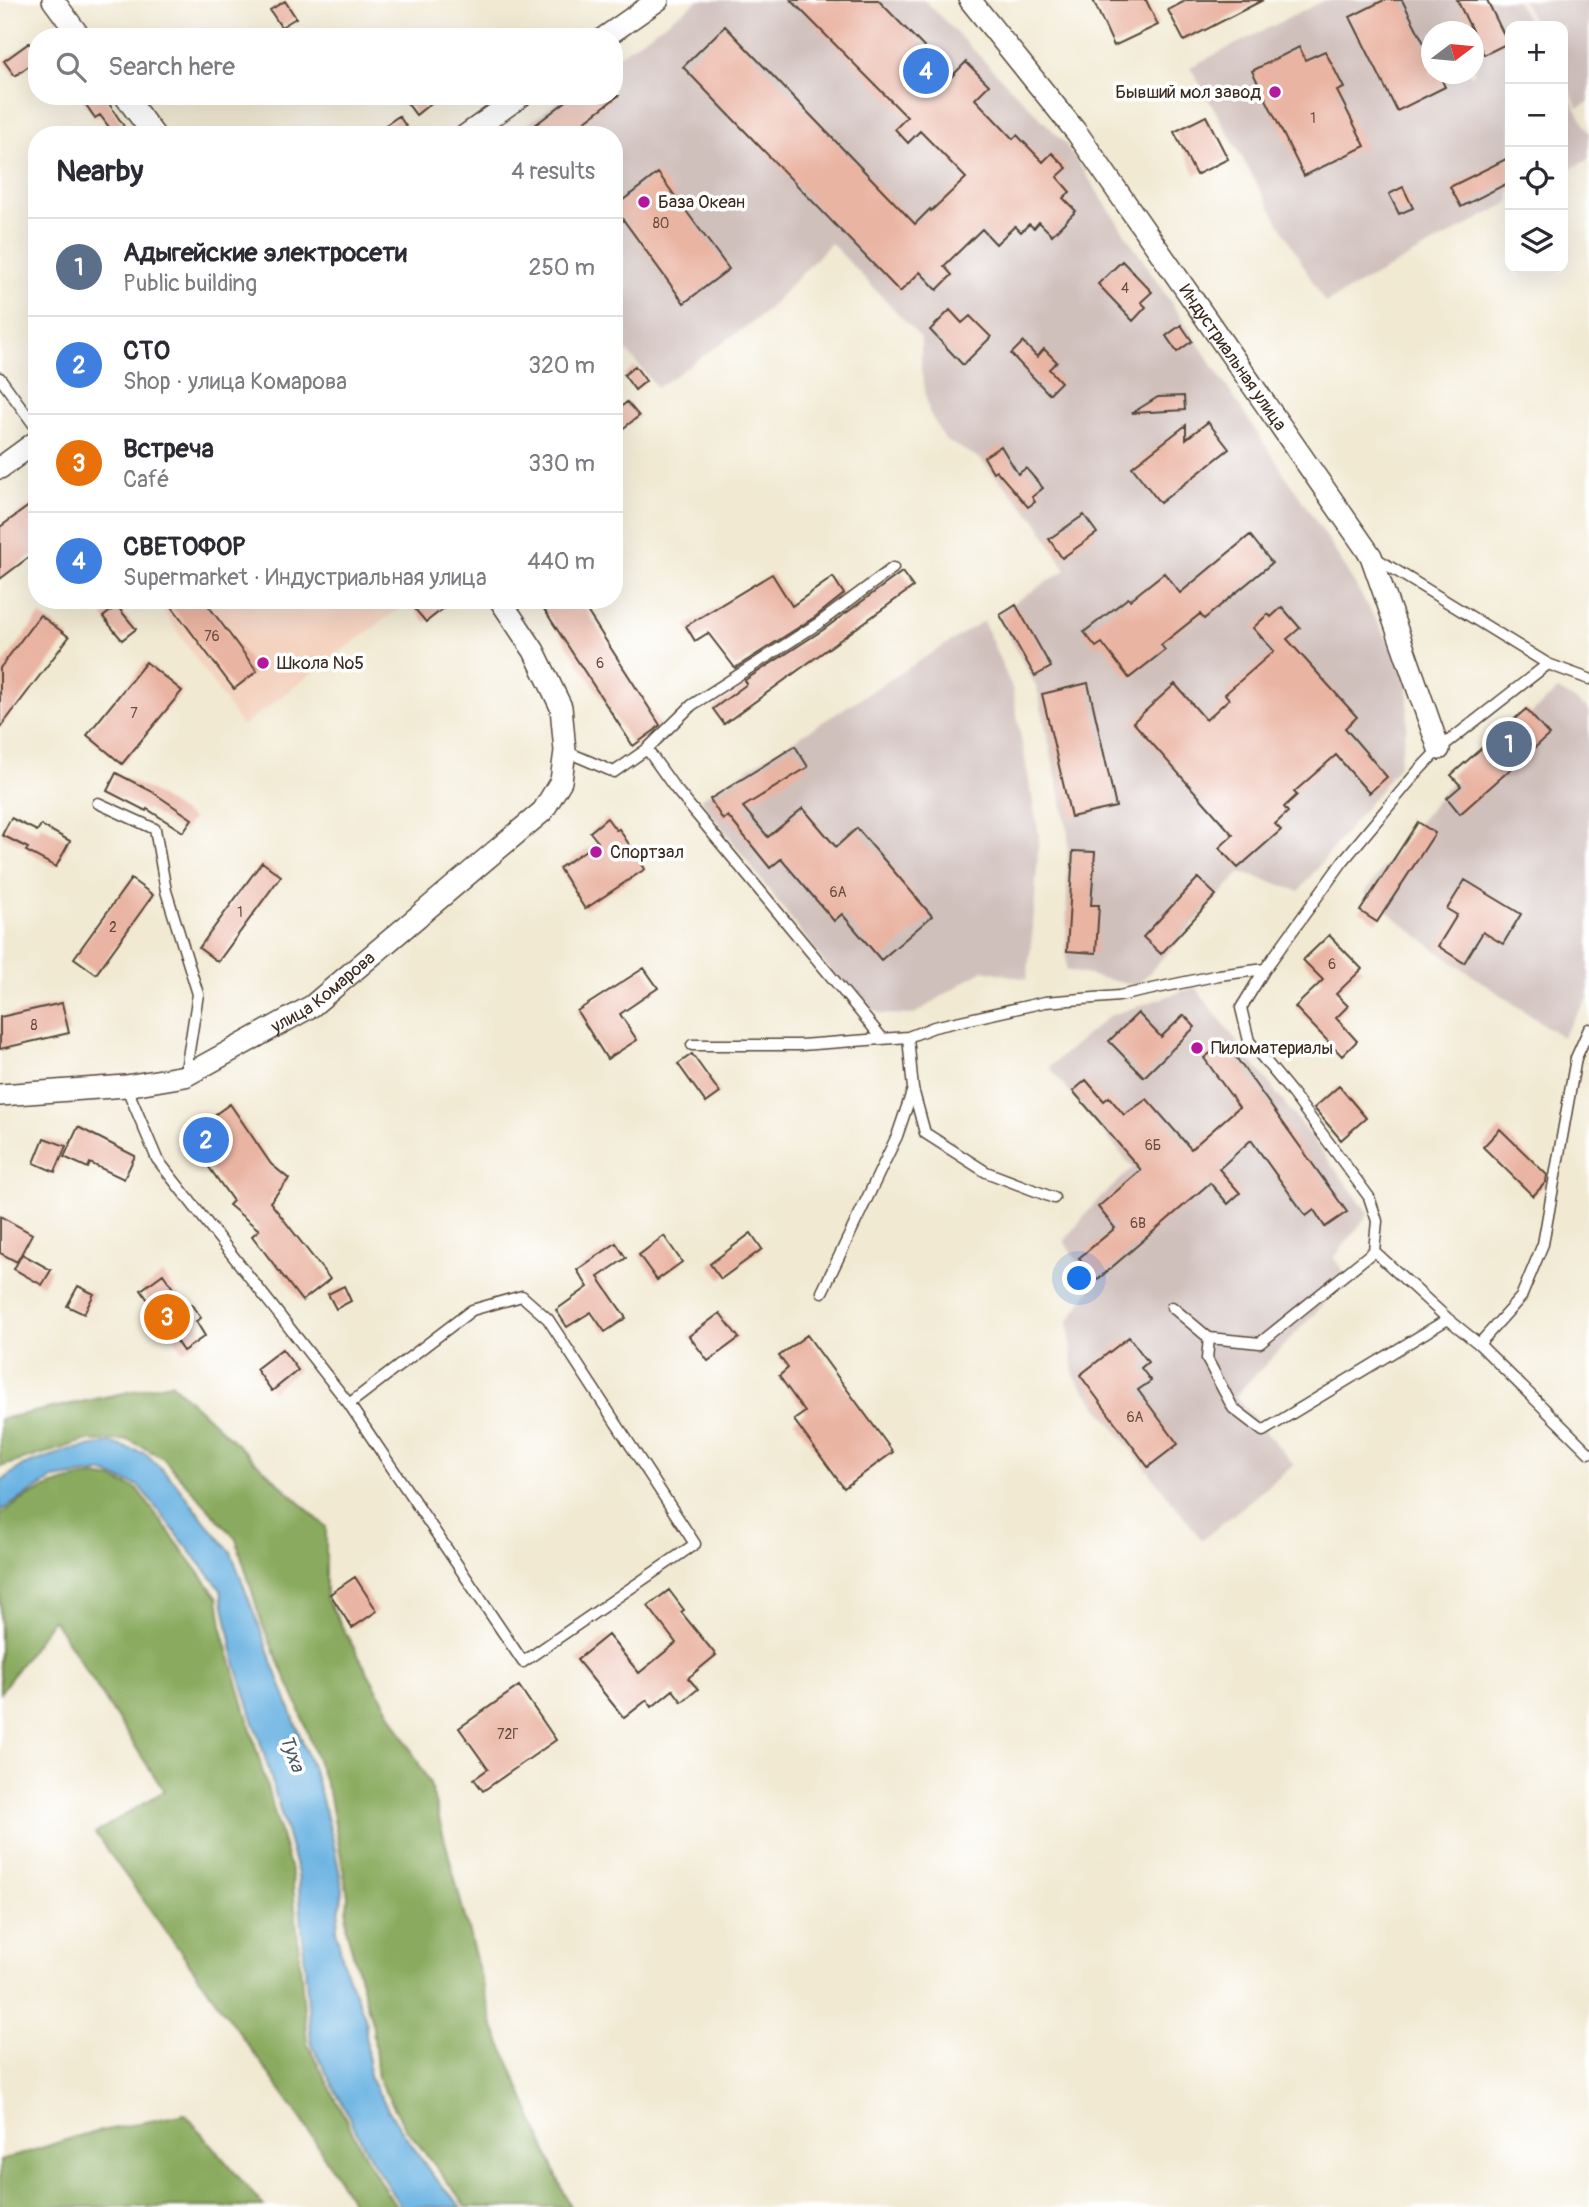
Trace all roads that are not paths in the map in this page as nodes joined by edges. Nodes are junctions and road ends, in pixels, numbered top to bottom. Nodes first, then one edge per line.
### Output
1 (53, 0) edge
2 (657, 0) edge
3 (970, 0) edge
4 (73, 28) edge
5 (618, 28) edge
6 (132, 105) edge
7 (508, 105) edge
8 (147, 126) edge
9 (479, 126) edge
10 (0, 378) edge
11 (28, 417) edge
12 (28, 448) edge
13 (0, 468) edge
14 (1371, 556) junction
15 (893, 568) dead end
16 (506, 609) edge
17 (1548, 664) junction
18 (1589, 679) edge
19 (647, 749) junction
20 (1439, 749) junction
21 (565, 751) junction
22 (98, 803) dead end
23 (1265, 969) junction
24 (1589, 1030) edge
25 (908, 1037) junction
26 (881, 1038) junction
27 (692, 1045) dead end
28 (185, 1076) junction
29 (126, 1086) junction
30 (913, 1089) junction
31 (0, 1095) edge
32 (1054, 1198) dead end
33 (1374, 1251) junction
34 (822, 1292) dead end
35 (1172, 1307) dead end
36 (1448, 1319) junction
37 (1209, 1338) junction
38 (1479, 1345) junction
39 (349, 1404) junction
40 (1589, 1453) edge

1 - 4 street
2 - 5 street
3 - 14 street, Индустриальная улица
6 - 8 street
7 - 9 street
10 - 11 lane
12 - 13 street
14 - 17 lane
14 - 20 street, Индустриальная улица
15 - 19 lane
16 - 21 street, улица Комарова
17 - 18 lane
17 - 20 lane
19 - 21 lane
19 - 26 lane
20 - 23 lane
21 - 28 street, улица Комарова
22 - 28 lane
23 - 25 lane
23 - 33 lane
24 - 38 lane
25 - 26 lane
25 - 30 lane
26 - 27 lane
28 - 29 street, улица Комарова
29 - 31 street, улица Комарова
29 - 39 lane
30 - 32 lane
30 - 34 lane
33 - 36 lane
33 - 37 lane
35 - 37 lane
36 - 37 lane
36 - 38 lane
38 - 40 lane
39 - 39 lane

